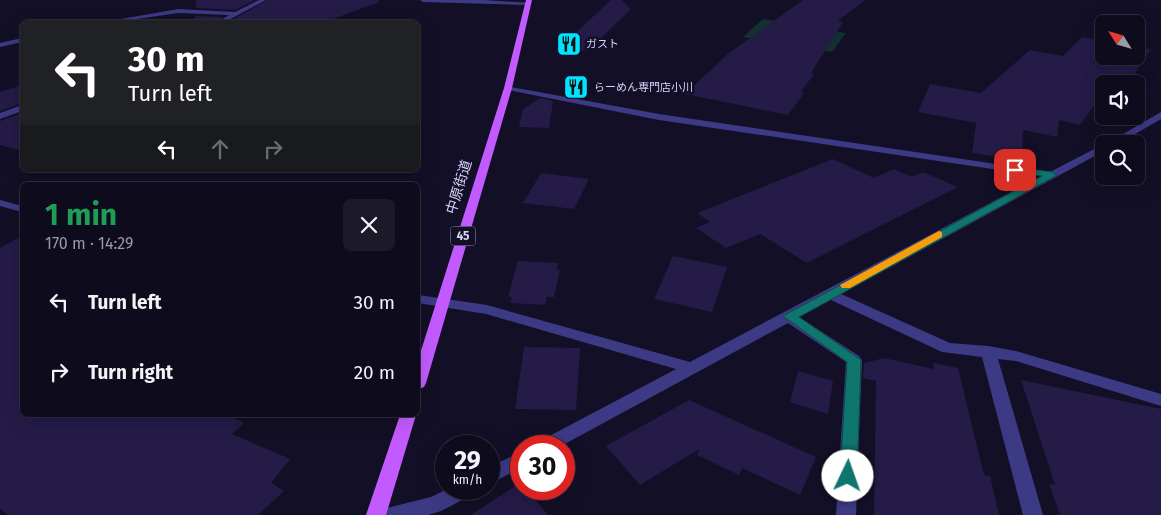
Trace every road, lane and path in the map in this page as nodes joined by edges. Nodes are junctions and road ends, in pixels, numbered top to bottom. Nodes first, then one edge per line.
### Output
1 (263, 0) edge
2 (423, 0) edge
3 (529, 2) edge
4 (235, 14) junction
5 (120, 20) edge
6 (224, 20) edge
7 (20, 40) edge
8 (0, 45) edge
9 (508, 88) junction
10 (20, 109) edge
11 (13, 112) junction
12 (20, 114) edge
13 (0, 116) edge
14 (1161, 116) edge
15 (1126, 135) edge
16 (1095, 152) edge
17 (1052, 175) junction
18 (0, 203) edge
19 (20, 208) edge
20 (830, 294) junction
21 (420, 299) edge
22 (443, 302) junction
23 (790, 316) junction
24 (988, 351) junction
25 (693, 368) junction
26 (420, 377) edge
27 (1161, 400) edge
28 (407, 417) edge
29 (567, 435) edge
30 (449, 500) edge
31 (435, 510) edge
32 (376, 515) edge
33 (390, 515) edge
34 (846, 515) edge
35 (1033, 515) edge

1 - 4 street
2 - 3 street
3 - 9 main road, 中原街道 / 45
4 - 5 street
4 - 6 street
7 - 8 street
9 - 17 street
9 - 22 main road, 中原街道 / 45
10 - 11 street
11 - 12 street
11 - 13 street
14 - 15 street
16 - 17 street
17 - 20 street
18 - 19 street
20 - 23 street
20 - 24 street
21 - 22 street
22 - 25 street
22 - 26 main road, 中原街道 / 45
23 - 25 street
23 - 34 street
24 - 27 street
24 - 35 street
25 - 29 street
28 - 32 main road
30 - 31 street
31 - 33 street

